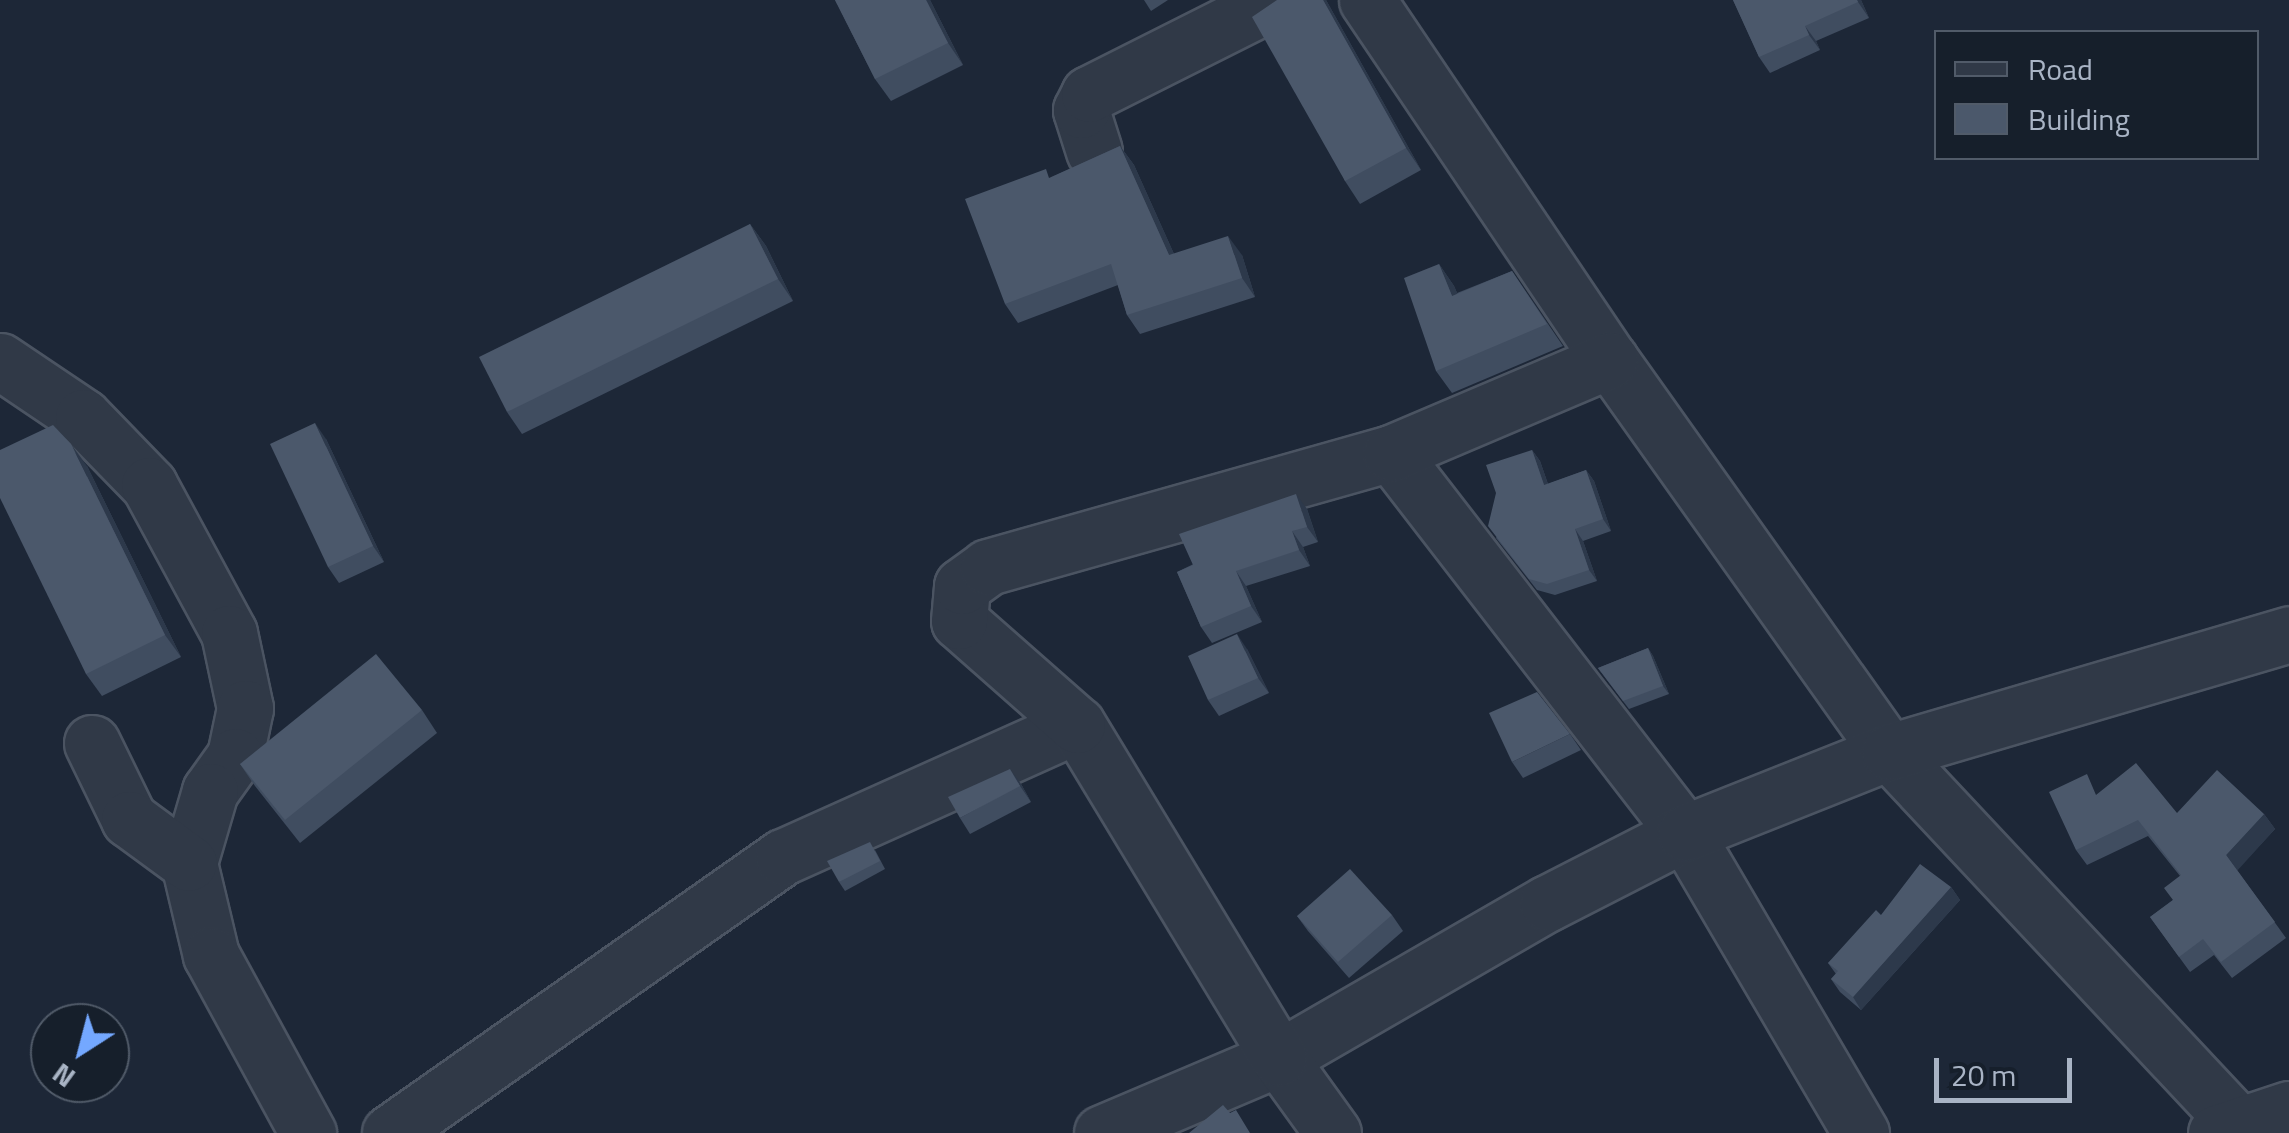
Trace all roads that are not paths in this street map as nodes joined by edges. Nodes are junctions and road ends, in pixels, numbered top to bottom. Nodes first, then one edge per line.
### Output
1 (1276, 0) edge
2 (1368, 0) edge
3 (1094, 152) dead end
4 (1610, 360) junction
5 (0, 361) edge
6 (1391, 453) junction
7 (2289, 634) edge
8 (1077, 726) junction
9 (92, 743) dead end
10 (1889, 752) junction
11 (1684, 832) junction
12 (189, 863) junction
13 (1279, 1058) junction
14 (2247, 1124) edge
15 (308, 1133) edge
16 (390, 1133) edge
17 (1102, 1133) edge
18 (1333, 1133) edge
19 (1861, 1133) edge

1 - 3 street
2 - 4 street
4 - 6 street
4 - 10 street
5 - 12 street
6 - 8 street
6 - 11 street
7 - 10 street
8 - 13 street
8 - 16 street
9 - 12 street
10 - 11 street
10 - 14 street
11 - 13 street
11 - 19 street
12 - 15 street
13 - 17 street
13 - 18 street

